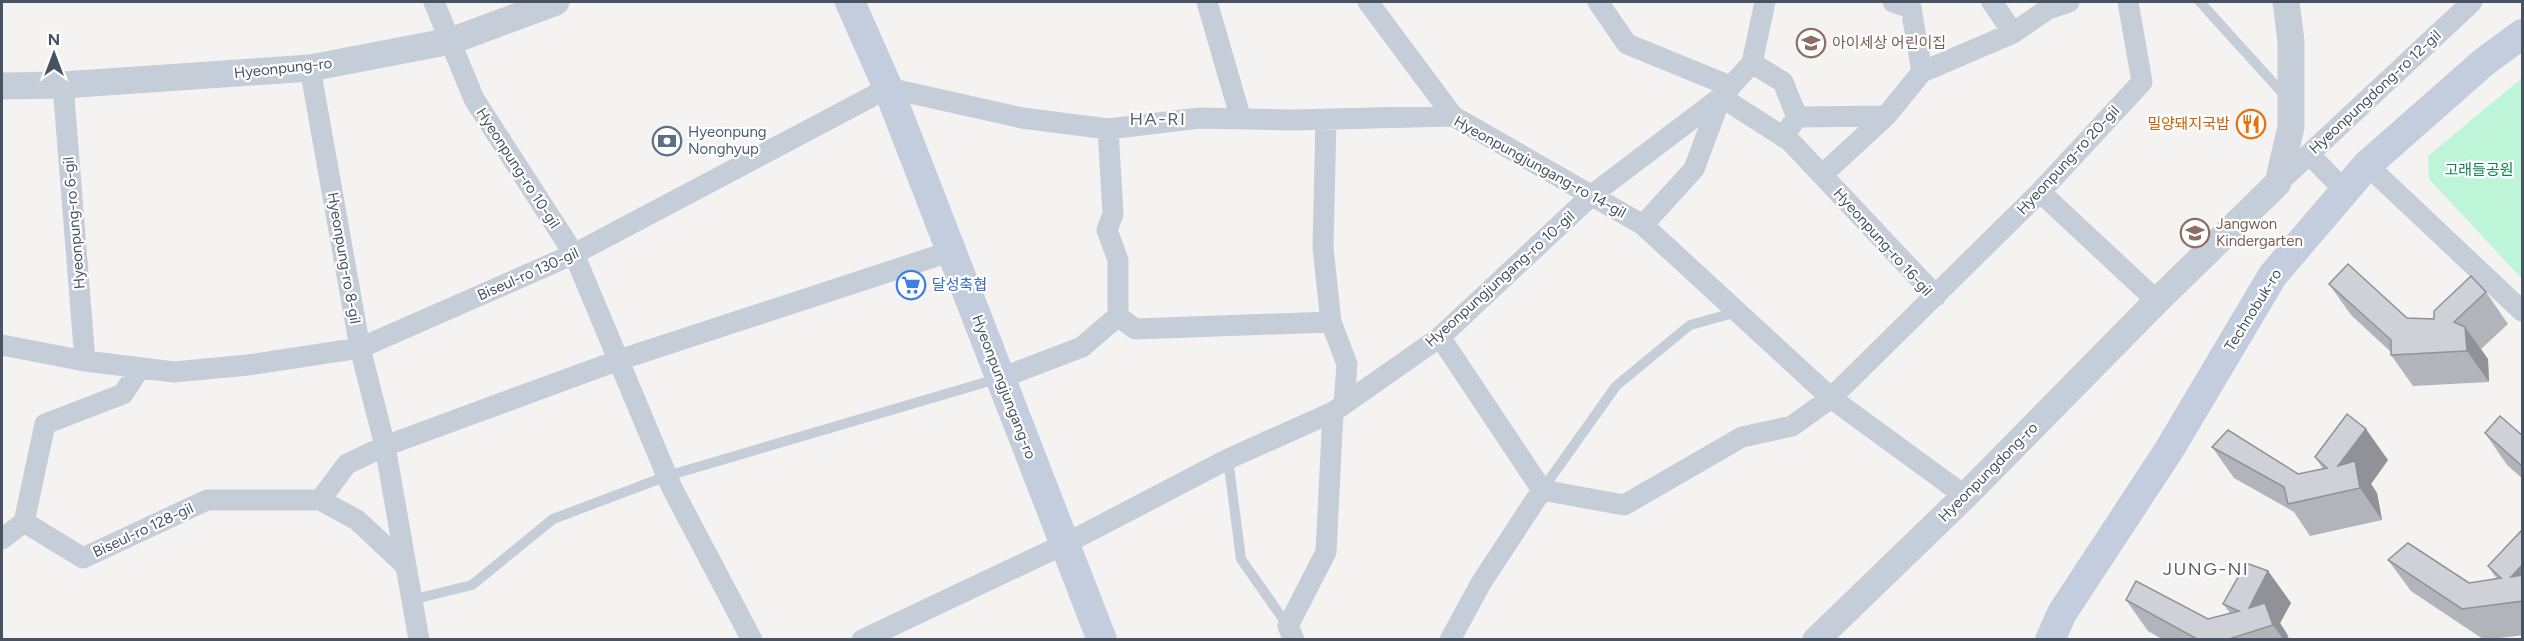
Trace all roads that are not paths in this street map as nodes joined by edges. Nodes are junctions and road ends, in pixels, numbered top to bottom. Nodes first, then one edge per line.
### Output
1 (434, 2) edge
2 (556, 2) edge
3 (849, 2) edge
4 (1207, 2) edge
5 (1368, 2) edge
6 (1598, 2) edge
7 (1765, 2) edge
8 (1992, 2) edge
9 (2069, 2) edge
10 (2128, 2) edge
11 (2200, 2) edge
12 (2286, 2) edge
13 (2472, 2) edge
14 (1905, 4) edge
15 (2047, 5) edge
16 (2013, 33) junction
17 (2523, 34) edge
18 (451, 41) junction
19 (1752, 63) junction
20 (310, 68) junction
21 (1922, 72) junction
22 (63, 85) junction
23 (2, 86) edge
24 (888, 88) junction
25 (1725, 91) junction
26 (2291, 102) junction
27 (1453, 116) junction
28 (1886, 116) junction
29 (1797, 117) junction
30 (1241, 119) junction
31 (1326, 119) junction
32 (1108, 129) junction
33 (1783, 137) junction
34 (2309, 154) junction
35 (2367, 165) junction
36 (1822, 175) junction
37 (2278, 183) junction
38 (2345, 191) junction
39 (2040, 192) junction
40 (1593, 194) junction
41 (1643, 225) junction
42 (952, 251) junction
43 (574, 254) junction
44 (1936, 296) junction
45 (2157, 302) junction
46 (2523, 311) edge
47 (1737, 312) junction
48 (1118, 316) junction
49 (1331, 322) junction
50 (1440, 337) junction
51 (2, 345) edge
52 (360, 348) junction
53 (619, 360) junction
54 (85, 361) junction
55 (140, 368) junction
56 (1001, 378) junction
57 (1831, 399) junction
58 (1338, 408) junction
59 (385, 446) junction
60 (1228, 459) junction
61 (667, 476) junction
62 (1542, 490) junction
63 (1965, 496) junction
64 (320, 500) junction
65 (24, 522) junction
66 (2, 539) edge
67 (1065, 544) junction
68 (404, 564) junction
69 (411, 600) junction
70 (1291, 632) edge
71 (419, 639) edge
72 (752, 639) edge
73 (862, 639) edge
74 (1102, 639) edge
75 (1450, 639) edge
76 (1816, 639) edge
77 (2050, 639) edge

1 - 18 street, Hyeonpung-ro 10-gil
2 - 18 street, Hyeonpung-ro
3 - 24 main road, Hyeonpungjungang-ro
4 - 30 street
5 - 27 street
6 - 25 street, Hyeonpung-ro 16-gil
7 - 19 street
8 - 16 street
9 - 15 street
10 - 39 street, Hyeonpung-ro 20-gil
11 - 26 lane
12 - 26 street
13 - 34 street, Hyeonpungdong-ro 12-gil
14 - 21 street
15 - 16 street
16 - 21 street
17 - 35 main road, Technobuk-ro
18 - 20 street, Hyeonpung-ro
18 - 43 street, Hyeonpung-ro 10-gil
19 - 25 street, Hyeonpungjungang-ro 10-gil
19 - 29 street
20 - 22 street, Hyeonpung-ro
20 - 52 street, Hyeonpung-ro 8-gil
21 - 28 street
22 - 23 street, Hyeonpung-ro
22 - 54 street, Hyeonpung-ro 6-gil
24 - 32 street, Hyeonpungjungang-ro 14-gil
24 - 42 main road, Hyeonpungjungang-ro
24 - 43 street, Biseul-ro 130-gil
25 - 33 street, Hyeonpung-ro 16-gil
25 - 40 street, Hyeonpungjungang-ro 10-gil
25 - 41 street, Hyeonpungjungang-ro 10-gil
26 - 37 street
27 - 31 street, Hyeonpungjungang-ro 14-gil
27 - 40 street, Hyeonpungjungang-ro 14-gil
28 - 29 street
28 - 36 street
29 - 33 street
30 - 31 street, Hyeonpungjungang-ro 14-gil
30 - 32 street, Hyeonpungjungang-ro 14-gil
31 - 49 street
32 - 48 street
33 - 36 street, Hyeonpung-ro 16-gil
34 - 37 street, Hyeonpungdong-ro 12-gil
34 - 38 street
35 - 38 main road, Technobuk-ro
35 - 46 street
36 - 44 street, Hyeonpung-ro 16-gil
37 - 45 street, Hyeonpungdong-ro
38 - 77 main road, Technobuk-ro
39 - 44 street, Hyeonpung-ro 20-gil
39 - 45 street
40 - 41 street, Hyeonpungjungang-ro 14-gil
40 - 50 street, Hyeonpungjungang-ro 10-gil
41 - 47 street, Hyeonpungjungang-ro 14-gil
42 - 53 street
42 - 56 main road, Hyeonpungjungang-ro
43 - 52 street, Biseul-ro 130-gil
43 - 53 street, Hyeonpung-ro 10-gil
44 - 57 street, Hyeonpung-ro 16-gil
45 - 63 street, Hyeonpungdong-ro
47 - 57 street, Hyeonpungjungang-ro 14-gil
47 - 62 lane
48 - 49 street
48 - 56 street
49 - 58 street
50 - 58 street, Hyeonpungjungang-ro 10-gil
50 - 62 street
51 - 54 street, Biseul-ro 130-gil
52 - 55 street, Biseul-ro 130-gil
52 - 59 street, Hyeonpung-ro 8-gil
53 - 59 street
53 - 61 street, Hyeonpung-ro 10-gil
54 - 55 street, Biseul-ro 130-gil
55 - 65 street
56 - 61 lane
56 - 67 main road, Hyeonpungjungang-ro
57 - 62 street
57 - 63 street, Hyeonpungjungang-ro 14-gil
58 - 60 street, Hyeonpungjungang-ro 10-gil
58 - 70 street
59 - 64 street
59 - 68 street, Hyeonpung-ro 8-gil
60 - 67 street, Hyeonpungjungang-ro 10-gil
60 - 70 lane
61 - 69 lane
61 - 72 street, Hyeonpung-ro 10-gil
62 - 75 street
63 - 76 street, Hyeonpungdong-ro
64 - 65 street, Biseul-ro 128-gil
64 - 68 street
65 - 66 street
67 - 73 street, Hyeonpungjungang-ro 10-gil
67 - 74 main road, Hyeonpungjungang-ro
68 - 69 street, Hyeonpung-ro 8-gil
69 - 71 street, Hyeonpung-ro 8-gil

